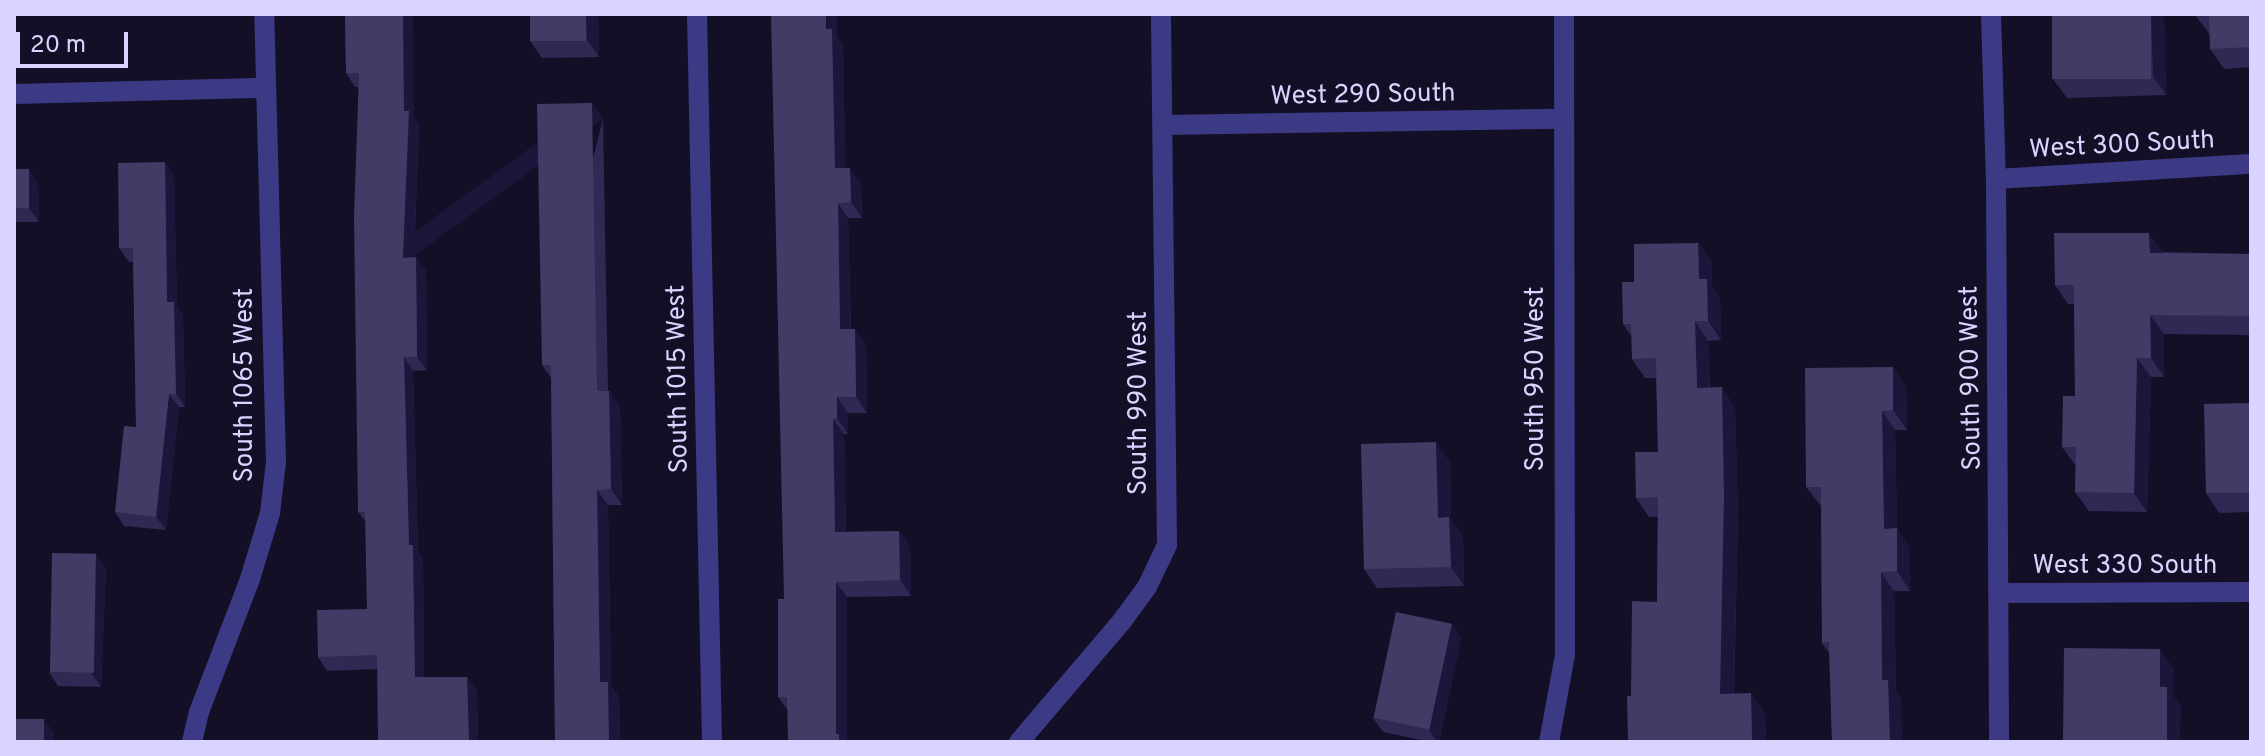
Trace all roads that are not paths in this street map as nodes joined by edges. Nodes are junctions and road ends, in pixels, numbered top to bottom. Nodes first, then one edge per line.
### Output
1 (264, 14) edge
2 (697, 14) edge
3 (1161, 14) edge
4 (1564, 14) edge
5 (1991, 14) edge
6 (265, 88) junction
7 (14, 94) edge
8 (1562, 119) junction
9 (1164, 125) junction
10 (2251, 164) edge
11 (1996, 179) junction
12 (2251, 592) edge
13 (2000, 593) junction
14 (192, 742) edge
15 (712, 742) edge
16 (1019, 742) edge
17 (1549, 742) edge
18 (1999, 742) edge

1 - 6 street, South 1065 West
2 - 15 street, South 1015 West
3 - 9 street, South 990 West
4 - 8 street, South 950 West
5 - 11 street, South 900 West
6 - 7 street
6 - 14 street, South 1065 West
8 - 9 street, West 290 South
8 - 17 street, South 950 West
9 - 16 street, South 990 West
10 - 11 street, West 300 South
11 - 13 street, South 900 West
12 - 13 street, West 330 South
13 - 18 street, South 900 West

